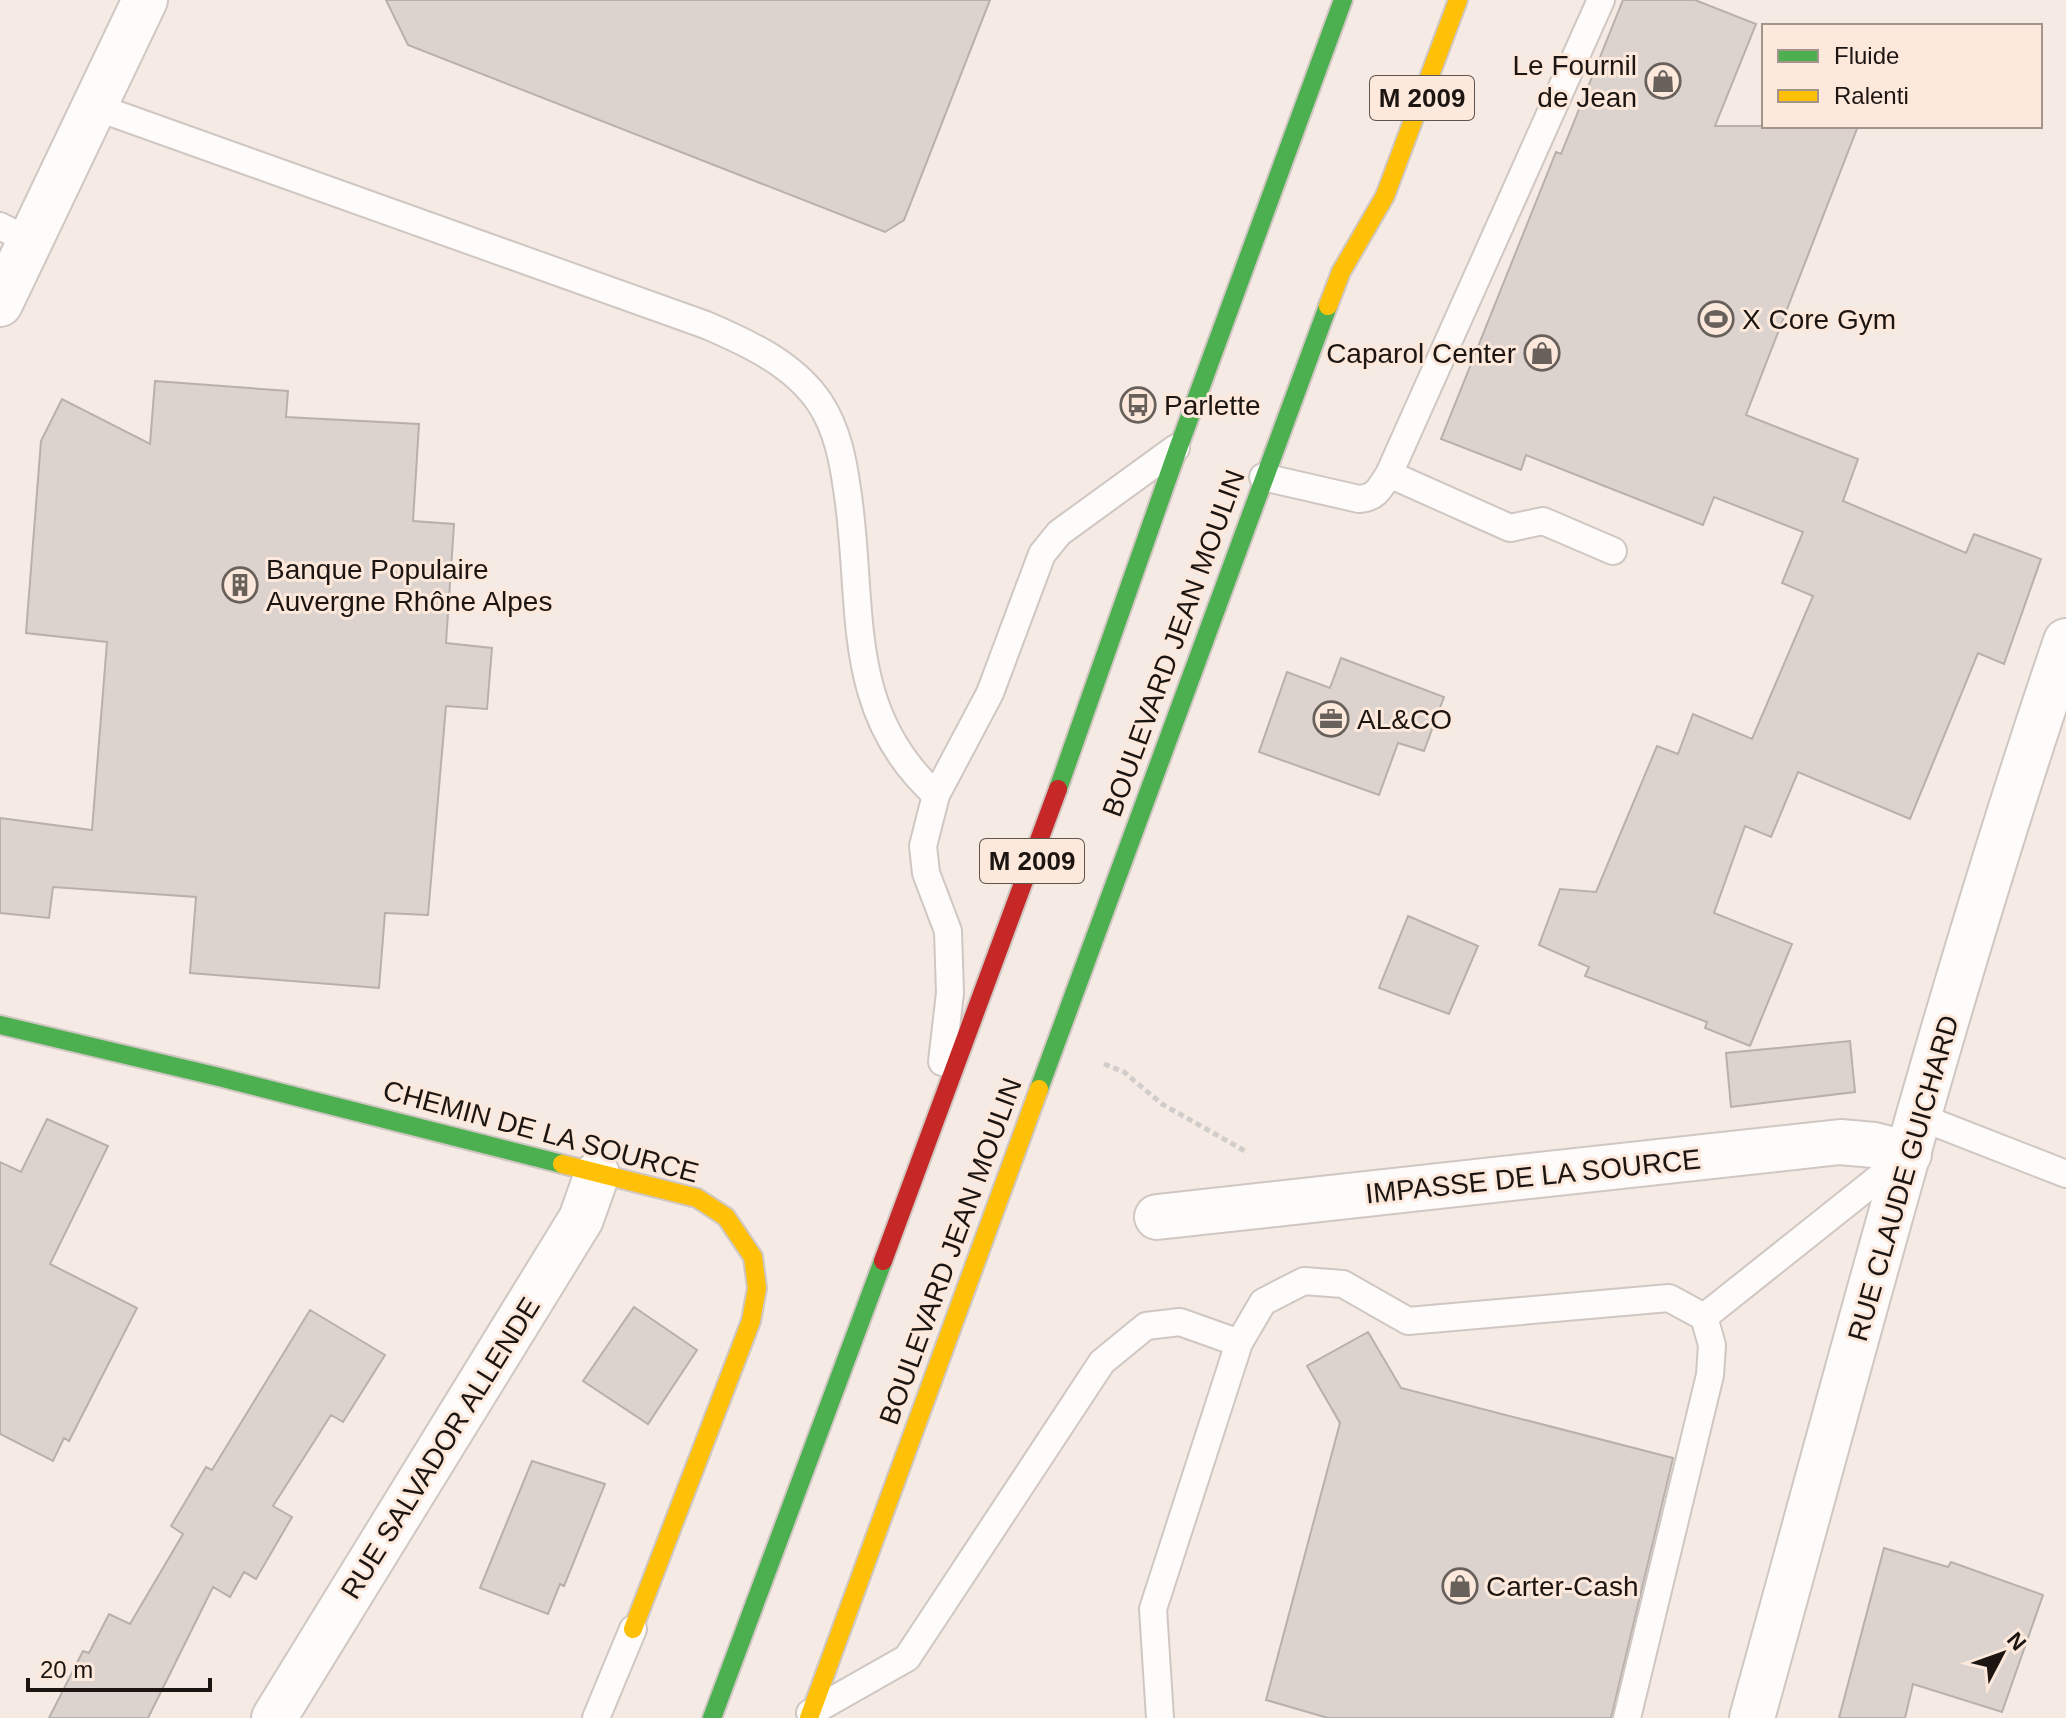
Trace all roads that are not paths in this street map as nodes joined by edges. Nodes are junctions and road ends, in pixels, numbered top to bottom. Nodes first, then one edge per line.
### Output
1 (145, 0) edge
2 (1343, 0) edge
3 (1458, 0) edge
4 (1601, 0) edge
5 (93, 106) junction
6 (15, 234) edge
7 (0, 304) edge
8 (1179, 446) junction
9 (1389, 474) junction
10 (1263, 477) junction
11 (1613, 551) dead end
12 (2066, 641) edge
13 (936, 795) junction
14 (0, 1025) edge
15 (935, 1121) junction
16 (1914, 1136) junction
17 (597, 1174) junction
18 (2066, 1174) edge
19 (1157, 1217) dead end
20 (1704, 1317) junction
21 (1239, 1343) junction
22 (633, 1629) joint
23 (809, 1716) edge
24 (274, 1718) edge
25 (596, 1718) edge
26 (712, 1718) edge
27 (1160, 1718) edge
28 (1627, 1718) edge
29 (1752, 1718) edge

1 - 5 street
2 - 8 main road, BOULEVARD JEAN MOULIN / M 2009
3 - 10 main road, BOULEVARD JEAN MOULIN / M 2009
4 - 9 lane
5 - 6 street
5 - 13 lane
6 - 7 street
8 - 13 lane
8 - 15 main road, BOULEVARD JEAN MOULIN / M 2009
9 - 10 lane
9 - 11 lane
10 - 23 main road, BOULEVARD JEAN MOULIN / M 2009
12 - 16 street, RUE CLAUDE GUICHARD
13 - 15 lane
14 - 17 main road, CHEMIN DE LA SOURCE
15 - 26 main road, BOULEVARD JEAN MOULIN / M 2009
16 - 18 lane
16 - 19 street, IMPASSE DE LA SOURCE
16 - 20 lane
16 - 29 street, RUE CLAUDE GUICHARD
17 - 22 main road, CHEMIN DE LA SOURCE
17 - 24 street, RUE SALVADOR ALLENDE
20 - 21 lane
20 - 28 lane
21 - 23 lane
21 - 27 lane
22 - 25 lane

